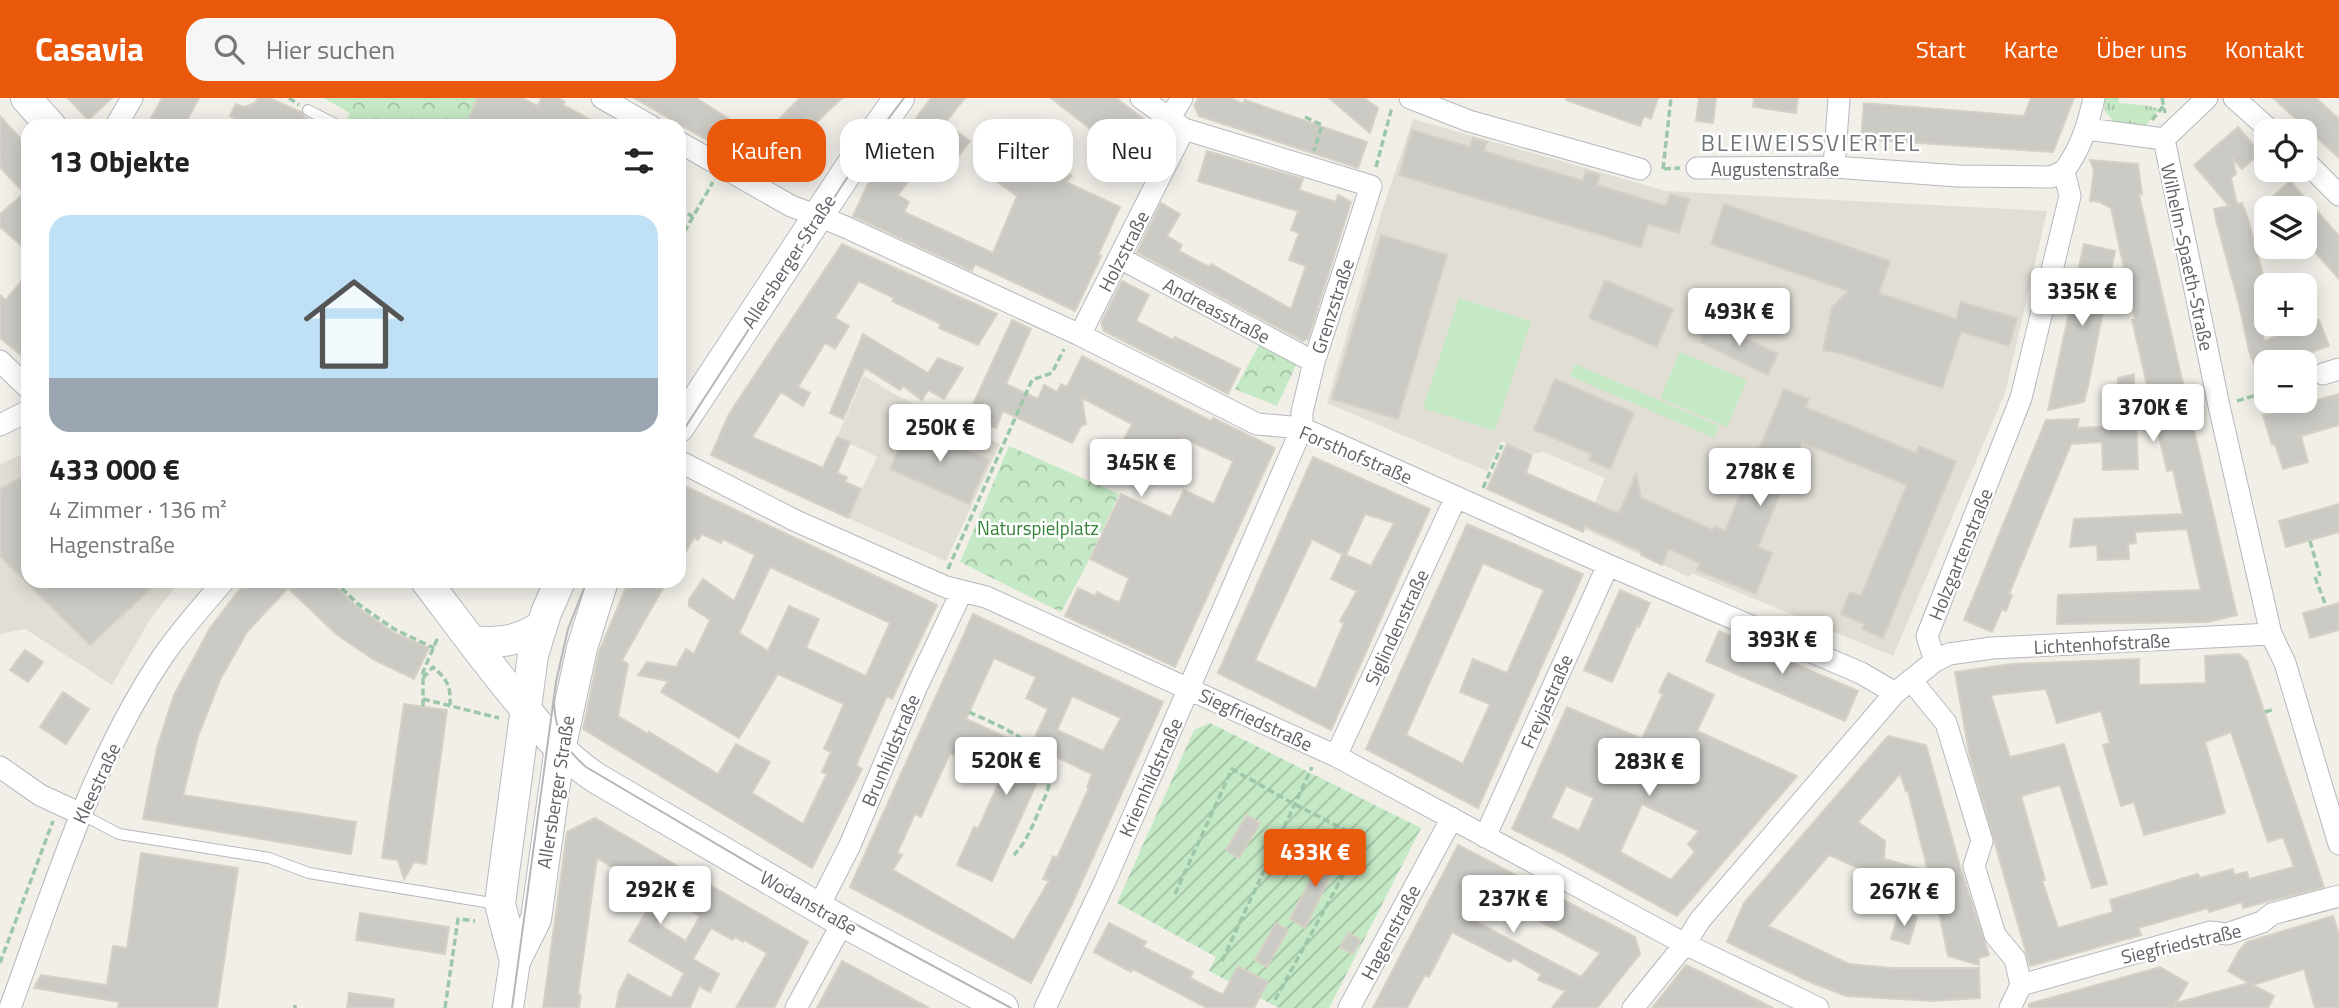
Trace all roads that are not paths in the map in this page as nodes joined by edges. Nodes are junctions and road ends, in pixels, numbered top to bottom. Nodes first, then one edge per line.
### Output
1 (26, 98) edge
2 (132, 98) edge
3 (602, 98) edge
4 (899, 98) edge
5 (1141, 98) edge
6 (1182, 98) edge
7 (1410, 98) edge
8 (1839, 98) edge
9 (2094, 98) edge
10 (2207, 98) edge
11 (2234, 98) edge
12 (308, 110) dead end
13 (45, 119) edge
14 (120, 119) edge
15 (325, 119) edge
16 (639, 119) edge
17 (2258, 119) edge
18 (1177, 124) junction
19 (2087, 129) junction
20 (2164, 139) junction
21 (686, 146) edge
22 (1834, 167) junction
23 (1698, 168) road end
24 (1640, 169) road end
25 (2064, 171) junction
26 (2317, 173) edge
27 (2339, 195) edge
28 (817, 216) junction
29 (1120, 258) junction
30 (1077, 333) junction
31 (0, 361) edge
32 (1314, 362) junction
33 (21, 381) edge
34 (21, 414) edge
35 (686, 416) edge
36 (0, 425) edge
37 (1302, 428) junction
38 (686, 465) edge
39 (1466, 501) junction
40 (1608, 565) junction
41 (218, 588) edge
42 (431, 588) edge
43 (557, 588) edge
44 (601, 588) edge
45 (954, 589) junction
46 (542, 626) junction
47 (2271, 635) junction
48 (472, 641) junction
49 (1935, 662) junction
50 (1903, 687) junction
51 (1189, 688) junction
52 (512, 714) junction
53 (560, 750) junction
54 (1328, 753) junction
55 (0, 767) edge
56 (81, 814) junction
57 (1452, 818) junction
58 (1485, 837) junction
59 (2339, 844) edge
60 (2339, 896) edge
61 (500, 904) junction
62 (830, 915) junction
63 (1685, 944) junction
64 (515, 961) junction
65 (2021, 985) junction
66 (10, 1008) edge
67 (508, 1008) edge
68 (796, 1008) edge
69 (1003, 1008) edge
70 (1045, 1008) edge
71 (1349, 1008) edge
72 (1633, 1008) edge
73 (1818, 1008) edge
74 (2010, 1008) edge

1 - 13 main road
2 - 14 street
3 - 16 street
4 - 28 main road, Allersberger Straße
5 - 18 street
6 - 18 street, Holzstraße
7 - 24 street
8 - 22 street
9 - 19 street
10 - 20 street
11 - 17 street
12 - 15 lane
18 - 29 street, Holzstraße
18 - 32 street, Grenzstraße
19 - 20 street, Wilhelm-Spaeth-Straße
19 - 25 street
20 - 47 street, Wilhelm-Spaeth-Straße
21 - 28 street, Forsthofstraße
22 - 23 street, Augustenstraße
22 - 25 street, Augustenstraße
25 - 49 street, Holzgartenstraße
26 - 27 street
28 - 30 street, Forsthofstraße
28 - 35 main road, Allersberger Straße
29 - 30 street, Holzstraße
29 - 32 street, Andreasstraße
30 - 37 street, Forsthofstraße
31 - 33 street
32 - 37 street, Grenzstraße
34 - 36 street
37 - 39 street, Forsthofstraße
37 - 51 street, Kriemhildstraße
38 - 45 street, Siegfriedstraße
39 - 40 street, Forsthofstraße
39 - 54 street, Siglindenstraße
40 - 50 street, Forsthofstraße
40 - 58 street, Freyjastraße
41 - 56 street, Kleestraße
42 - 48 main road, Wodanstraße
43 - 46 main road, Allersberger Straße
44 - 53 main road, Allersberger Straße
45 - 51 street, Siegfriedstraße
45 - 62 street, Brunhildstraße
46 - 48 main road
46 - 52 main road, Allersberger Straße
47 - 49 street, Lichtenhofstraße
47 - 59 street, Wilhelm-Spaeth-Straße
48 - 52 main road, Wodanstraße
49 - 50 street
50 - 63 street
50 - 65 street
51 - 54 street, Siegfriedstraße
51 - 70 street, Kriemhildstraße
52 - 53 main road, Wodanstraße
52 - 61 main road, Allersberger Straße
53 - 62 main road, Wodanstraße
53 - 64 main road, Allersberger Straße
54 - 57 street, Siegfriedstraße
55 - 56 street
56 - 61 lane
56 - 66 street, Kleestraße
57 - 58 street, Siegfriedstraße
57 - 71 street, Hagenstraße
58 - 63 street, Siegfriedstraße
60 - 65 street, Siegfriedstraße
61 - 64 main road, Allersberger Straße
62 - 68 street, Brunhildstraße
62 - 69 main road, Wodanstraße
63 - 72 street
63 - 73 street, Siegfriedstraße
64 - 67 main road, Allersberger Straße
65 - 74 street

